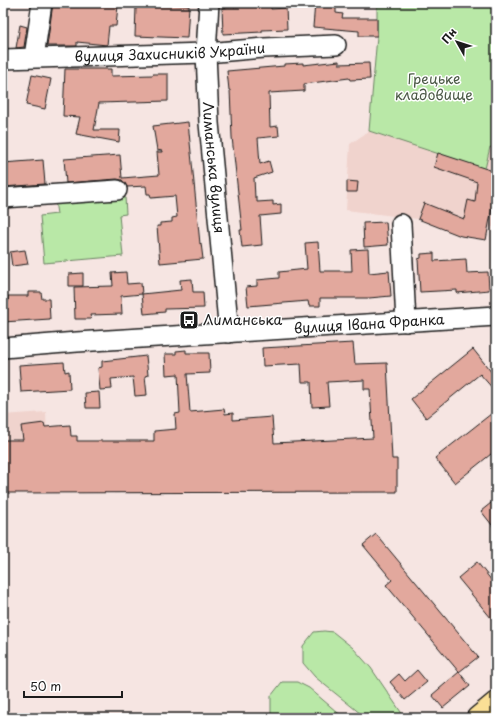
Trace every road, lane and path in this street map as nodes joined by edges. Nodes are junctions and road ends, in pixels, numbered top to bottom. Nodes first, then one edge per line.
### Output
1 (42, 3) edge
2 (209, 3) edge
3 (336, 45) dead end
4 (206, 53) junction
5 (34, 58) junction
6 (3, 59) edge
7 (117, 190) dead end
8 (3, 198) edge
9 (401, 224) dead end
10 (496, 316) edge
11 (406, 322) junction
12 (229, 332) junction
13 (3, 348) edge
14 (496, 703) edge
15 (478, 718) edge

1 - 5 street
2 - 4 street, Лиманська вулиця
3 - 4 street, вулиця Захисників України
4 - 5 street, вулиця Захисників України
4 - 12 street, Лиманська вулиця
5 - 6 street, вулиця Захисників України
7 - 8 street
9 - 11 street
10 - 11 street, вулиця Івана Франка
11 - 12 street, вулиця Івана Франка
12 - 13 street, вулиця Івана Франка
14 - 15 main road

